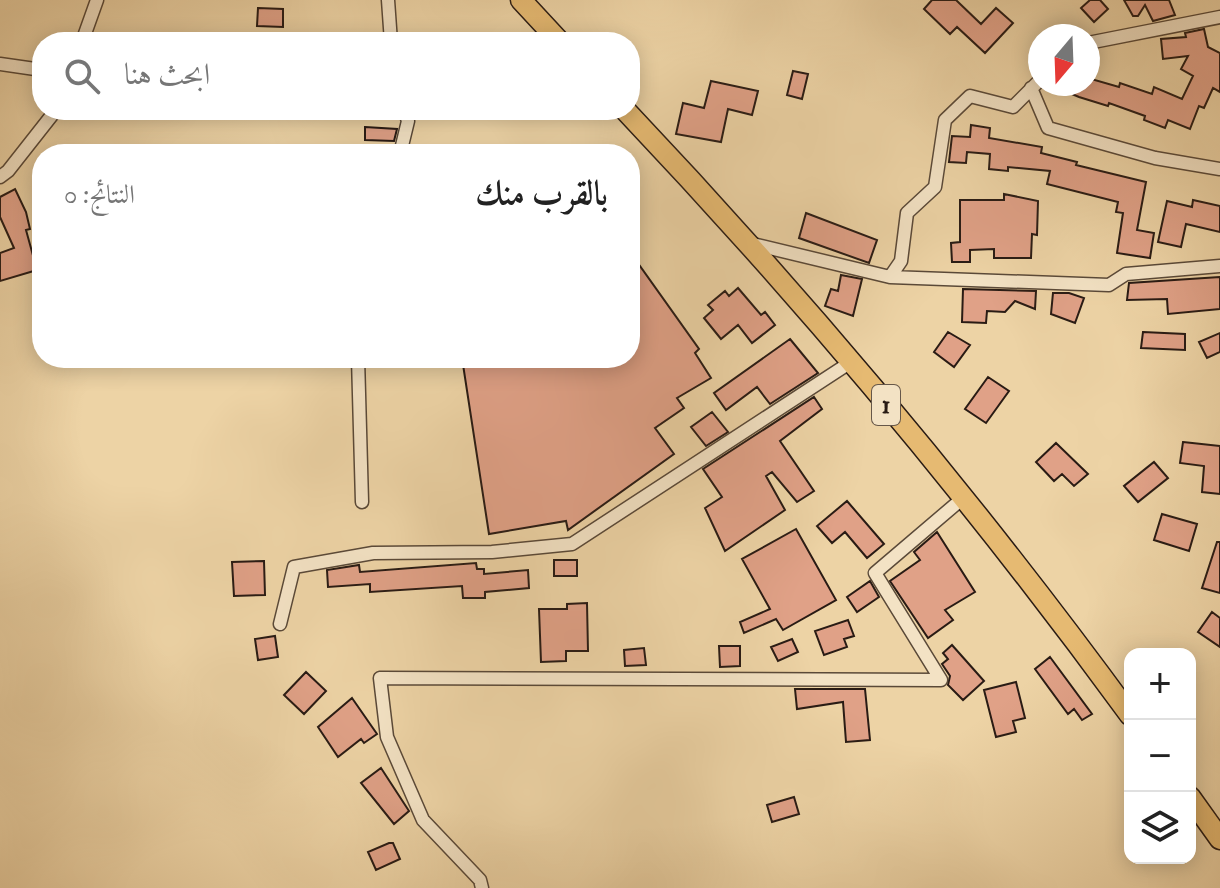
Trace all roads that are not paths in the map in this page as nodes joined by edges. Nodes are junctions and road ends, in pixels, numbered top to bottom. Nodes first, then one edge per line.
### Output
1 (97, 0) edge
2 (388, 0) edge
3 (521, 0) edge
4 (1220, 17) edge
5 (86, 32) edge
6 (390, 32) edge
7 (551, 32) edge
8 (1100, 41) edge
9 (0, 64) edge
10 (32, 69) edge
11 (1028, 92) edge
12 (1039, 96) edge
13 (48, 120) edge
14 (408, 120) edge
15 (635, 120) edge
16 (402, 144) edge
17 (1220, 169) edge
18 (0, 177) edge
19 (753, 244) junction
20 (1220, 266) edge
21 (890, 277) junction
22 (851, 362) junction
23 (358, 368) edge
24 (963, 498) junction
25 (362, 502) dead end
26 (280, 624) dead end
27 (1124, 707) edge
28 (1196, 805) edge
29 (1220, 839) edge
30 (482, 888) edge

1 - 5 street
2 - 6 street
3 - 7 main road
4 - 8 street
9 - 10 street
11 - 21 street
12 - 17 street
13 - 18 street
14 - 16 street
15 - 19 main road, 1
19 - 21 street
19 - 22 main road, 1
20 - 21 street
22 - 24 main road, 1
22 - 26 street
23 - 25 street
24 - 27 main road, 1
24 - 30 street
28 - 29 main road

